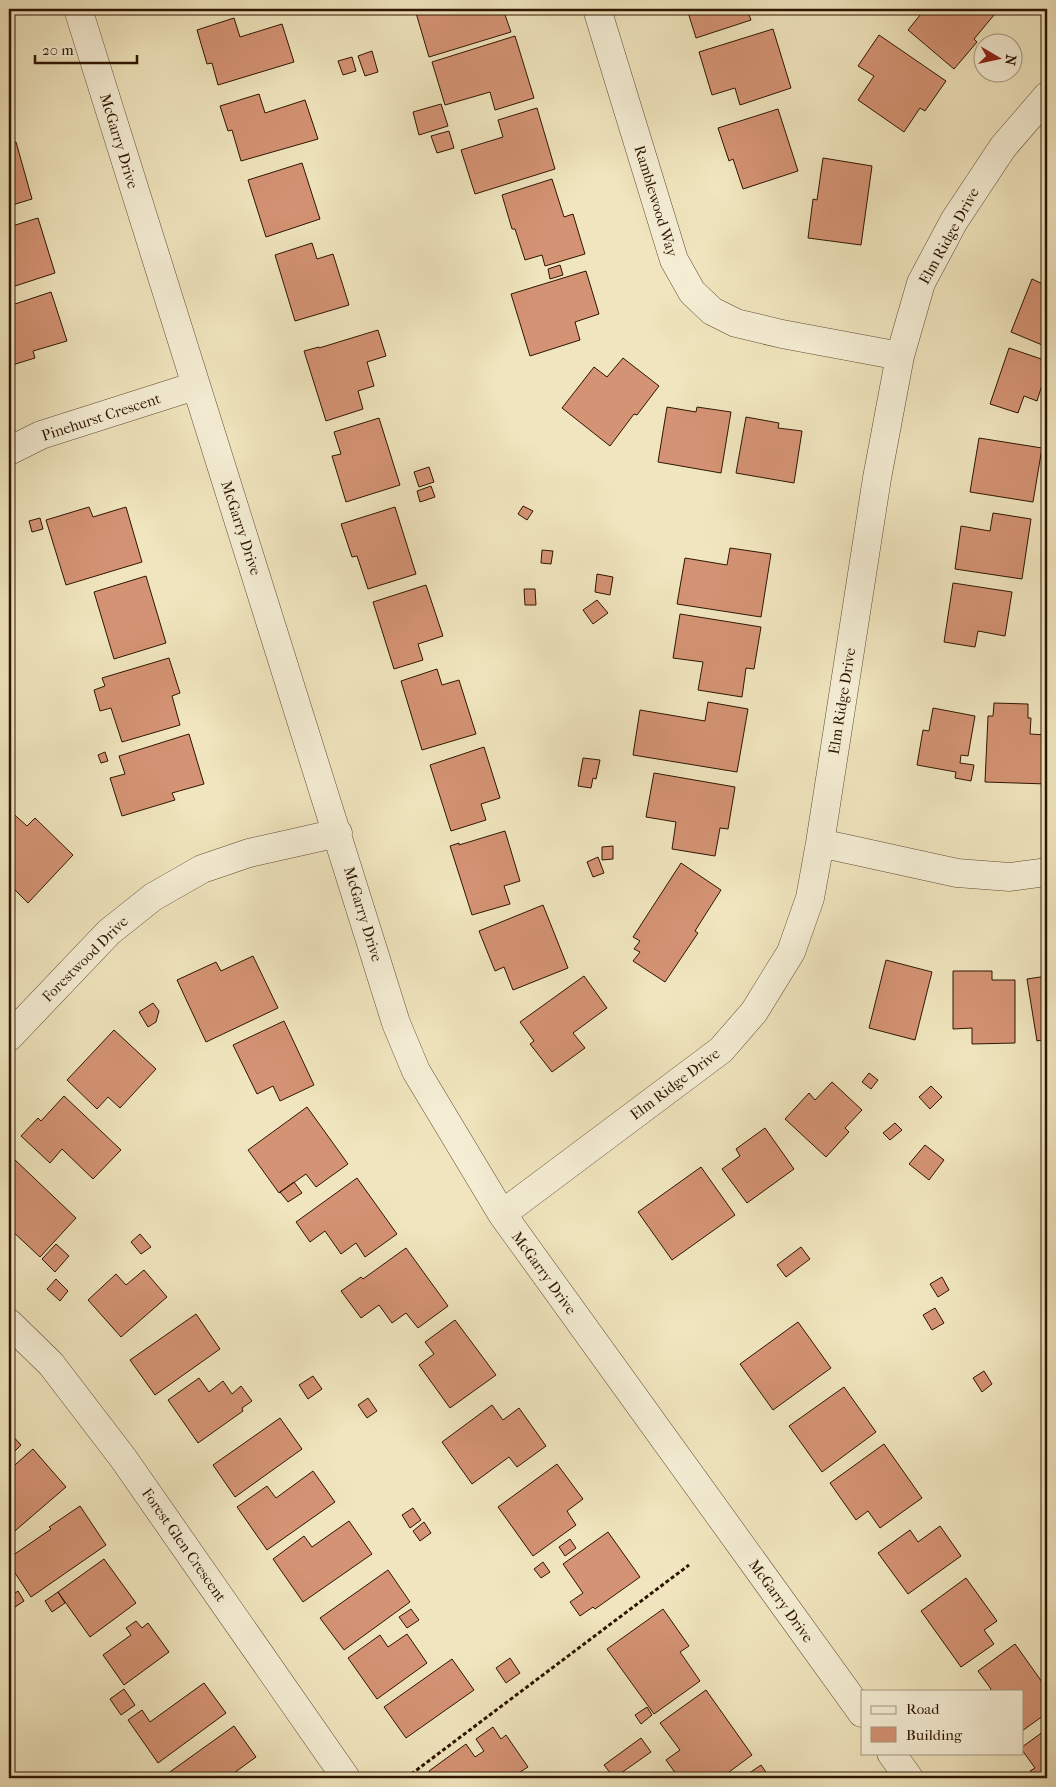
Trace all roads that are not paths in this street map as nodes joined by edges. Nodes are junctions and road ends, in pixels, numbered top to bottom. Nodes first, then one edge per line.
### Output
1 (78, 9) edge
2 (597, 9) edge
3 (1047, 96) edge
4 (900, 356) junction
5 (196, 386) junction
6 (9, 451) edge
7 (338, 833) junction
8 (820, 843) junction
9 (1047, 872) edge
10 (9, 1037) edge
11 (502, 1214) junction
12 (9, 1324) edge
13 (861, 1712) edge
14 (892, 1754) edge
15 (346, 1778) edge
16 (909, 1778) edge

1 - 5 street, McGarry Drive
2 - 4 street, Ramblewood Way
3 - 4 street, Elm Ridge Drive
4 - 8 street, Elm Ridge Drive
5 - 6 street, Pinehurst Crescent
5 - 7 street, McGarry Drive
7 - 10 street, Forestwood Drive
7 - 11 street, McGarry Drive
8 - 9 street
8 - 11 street, Elm Ridge Drive
11 - 13 street, McGarry Drive
12 - 15 street, Forest Glen Crescent
14 - 16 street

